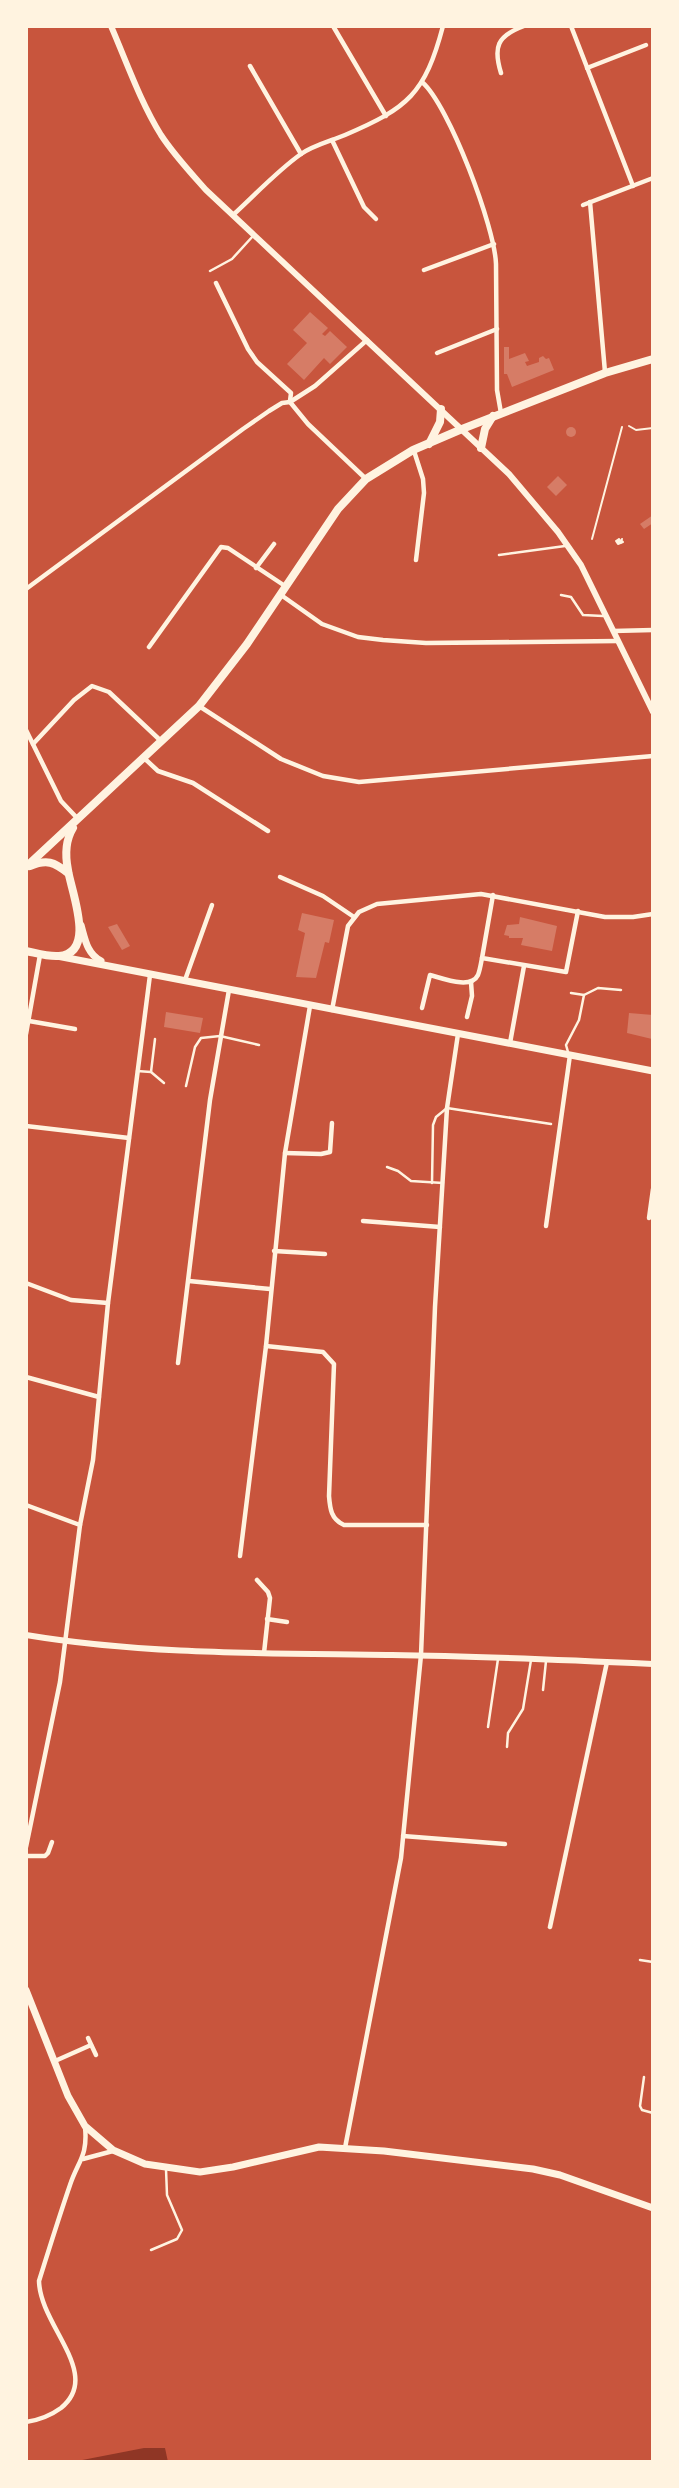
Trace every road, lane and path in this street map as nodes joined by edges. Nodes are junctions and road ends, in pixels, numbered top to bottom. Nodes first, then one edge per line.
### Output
1 (111, 26) edge
2 (333, 26) edge
3 (443, 26) edge
4 (524, 26) edge
5 (571, 26) edge
6 (646, 45) dead end
7 (250, 66) dead end
8 (587, 68) junction
9 (500, 73) dead end
10 (422, 82) junction
11 (386, 116) junction
12 (332, 140) junction
13 (301, 154) junction
14 (653, 178) edge
15 (633, 186) junction
16 (590, 202) junction
17 (583, 205) dead end
18 (233, 215) junction
19 (376, 219) dead end
20 (254, 234) junction
21 (494, 244) junction
22 (424, 270) dead end
23 (210, 271) dead end
24 (215, 283) dead end
25 (497, 329) junction
26 (368, 339) junction
27 (437, 353) dead end
28 (653, 359) edge
29 (605, 373) junction
30 (290, 402) junction
31 (441, 410) junction
32 (497, 414) junction
33 (629, 426) dead end
34 (622, 427) dead end
35 (653, 428) edge
36 (462, 429) junction
37 (429, 444) junction
38 (481, 448) junction
39 (413, 450) junction
40 (366, 479) junction
41 (592, 539) dead end
42 (621, 540) joint
43 (274, 544) dead end
44 (568, 545) junction
45 (499, 555) dead end
46 (416, 560) dead end
47 (256, 568) junction
48 (26, 589) edge
49 (283, 591) junction
50 (561, 595) dead end
51 (607, 616) junction
52 (653, 629) edge
53 (613, 631) junction
54 (618, 641) junction
55 (149, 647) dead end
56 (200, 706) junction
57 (653, 712) edge
58 (26, 730) edge
59 (162, 742) junction
60 (33, 744) junction
61 (653, 756) edge
62 (144, 758) junction
63 (78, 820) junction
64 (268, 831) dead end
65 (26, 867) edge
66 (68, 873) junction
67 (280, 877) dead end
68 (493, 895) junction
69 (212, 905) dead end
70 (578, 911) junction
71 (653, 914) edge
72 (354, 917) junction
73 (80, 924) junction
74 (26, 951) edge
75 (40, 954) junction
76 (57, 956) junction
77 (482, 958) junction
78 (108, 965) junction
79 (524, 966) junction
80 (150, 975) junction
81 (184, 981) junction
82 (471, 982) junction
83 (229, 990) junction
84 (621, 990) dead end
85 (571, 993) dead end
86 (584, 995) junction
87 (310, 1006) junction
88 (422, 1008) dead end
89 (332, 1010) junction
90 (467, 1017) dead end
91 (29, 1021) junction
92 (75, 1029) dead end
93 (26, 1034) edge
94 (457, 1034) junction
95 (220, 1036) junction
96 (155, 1039) dead end
97 (510, 1043) junction
98 (260, 1045) dead end
99 (570, 1055) junction
100 (137, 1071) junction
101 (653, 1071) edge
102 (152, 1072) junction
103 (164, 1083) dead end
104 (186, 1086) dead end
105 (447, 1108) junction
106 (332, 1123) dead end
107 (551, 1124) dead end
108 (26, 1126) edge
109 (129, 1138) junction
110 (285, 1153) junction
111 (387, 1167) dead end
112 (432, 1183) junction
113 (443, 1183) junction
114 (653, 1189) edge
115 (649, 1218) dead end
116 (363, 1221) dead end
117 (545, 1226) dead end
118 (440, 1227) junction
119 (274, 1251) junction
120 (325, 1254) dead end
121 (189, 1281) junction
122 (26, 1283) edge
123 (270, 1289) junction
124 (108, 1303) junction
125 (266, 1346) junction
126 (178, 1363) dead end
127 (26, 1377) edge
128 (99, 1397) junction
129 (26, 1505) edge
130 (80, 1525) junction
131 (427, 1525) junction
132 (240, 1556) dead end
133 (257, 1580) dead end
134 (267, 1619) junction
135 (287, 1622) dead end
136 (26, 1635) edge
137 (66, 1642) junction
138 (264, 1653) junction
139 (421, 1655) junction
140 (498, 1659) junction
141 (531, 1660) junction
142 (546, 1661) junction
143 (607, 1662) junction
144 (653, 1664) edge
145 (543, 1690) dead end
146 (488, 1727) dead end
147 (507, 1747) dead end
148 (403, 1836) junction
149 (52, 1842) dead end
150 (505, 1844) dead end
151 (26, 1847) edge
152 (26, 1856) edge
153 (550, 1927) dead end
154 (640, 1960) dead end
155 (653, 1962) edge
156 (26, 1990) edge
157 (28, 2000) edge
158 (653, 2021) edge
159 (88, 2038) dead end
160 (91, 2045) junction
161 (653, 2049) edge
162 (96, 2055) dead end
163 (55, 2061) junction
164 (644, 2077) dead end
165 (653, 2113) edge
166 (85, 2126) junction
167 (345, 2148) junction
168 (113, 2150) junction
169 (83, 2160) junction
170 (166, 2169) junction
171 (653, 2208) edge
172 (151, 2250) dead end
173 (26, 2422) edge

1 - 18 street
2 - 11 street
3 - 10 street
4 - 9 street
5 - 8 street
6 - 8 street
7 - 13 street
8 - 15 street
10 - 11 street
10 - 21 street
11 - 12 street
12 - 13 street
12 - 19 street
13 - 18 street
14 - 15 street
15 - 16 street
16 - 17 street
16 - 29 street
18 - 20 street
20 - 23 lane
20 - 26 street
21 - 22 street
21 - 25 street
24 - 30 street
25 - 27 street
25 - 32 street
26 - 30 street
26 - 31 street
28 - 29 main road
29 - 32 main road
30 - 40 street
30 - 48 street
31 - 36 street
31 - 37 main road
32 - 36 main road
32 - 38 main road
33 - 35 path
34 - 41 path
36 - 37 main road
36 - 38 street
37 - 39 main road
38 - 44 street
39 - 40 main road
39 - 46 street
40 - 49 main road
42 - 42 path
43 - 47 street
44 - 45 lane
44 - 51 street
47 - 49 street
47 - 55 street
49 - 54 street
49 - 56 main road
50 - 51 lane
51 - 53 street
52 - 53 street
53 - 54 street
54 - 57 street
56 - 59 main road
56 - 61 street
58 - 60 street
59 - 60 street
59 - 62 main road
60 - 63 street
62 - 63 main road
62 - 64 street
63 - 65 main road
63 - 66 main road
65 - 66 main road
66 - 73 main road
67 - 72 street
68 - 70 street
68 - 72 street
68 - 77 street
69 - 81 street
70 - 71 street
70 - 79 street
72 - 89 street
73 - 76 main road
73 - 78 main road
74 - 75 main road
75 - 76 main road
75 - 91 street
76 - 78 main road
77 - 79 street
77 - 82 street
78 - 80 main road
79 - 97 street
80 - 81 main road
80 - 100 street
81 - 83 main road
82 - 88 street
82 - 90 street
83 - 87 main road
83 - 95 street
84 - 86 lane
85 - 86 lane
86 - 99 lane
87 - 89 main road
87 - 110 street
89 - 94 main road
91 - 92 street
91 - 93 street
94 - 97 main road
94 - 105 street
95 - 98 lane
95 - 104 lane
95 - 121 street
96 - 102 lane
97 - 99 main road
99 - 101 main road
99 - 117 street
100 - 102 lane
100 - 109 street
102 - 103 lane
105 - 107 lane
105 - 112 lane
105 - 113 street
106 - 110 street
108 - 109 street
109 - 124 street
110 - 119 street
111 - 112 lane
112 - 113 lane
113 - 118 street
114 - 115 street
116 - 118 street
118 - 131 street
119 - 120 street
119 - 123 street
121 - 123 street
121 - 126 street
122 - 124 street
123 - 125 street
124 - 128 street
125 - 131 street
125 - 132 street
127 - 128 street
128 - 130 street
129 - 130 street
130 - 137 street
131 - 139 street
133 - 134 street
134 - 135 street
134 - 138 street
136 - 137 street
137 - 138 street
137 - 151 street
138 - 139 street
139 - 140 street
139 - 148 street
140 - 141 street
140 - 146 lane
141 - 142 street
141 - 147 lane
142 - 143 street
142 - 145 lane
143 - 144 street
143 - 153 street
148 - 150 street
148 - 167 street
149 - 152 street
154 - 155 lane
156 - 157 main road
157 - 163 main road
158 - 161 lane
159 - 160 street
160 - 162 street
160 - 163 street
163 - 166 main road
164 - 165 lane
166 - 168 main road
166 - 169 street
167 - 170 main road
167 - 171 main road
168 - 169 street
168 - 170 main road
169 - 173 street
170 - 172 lane

